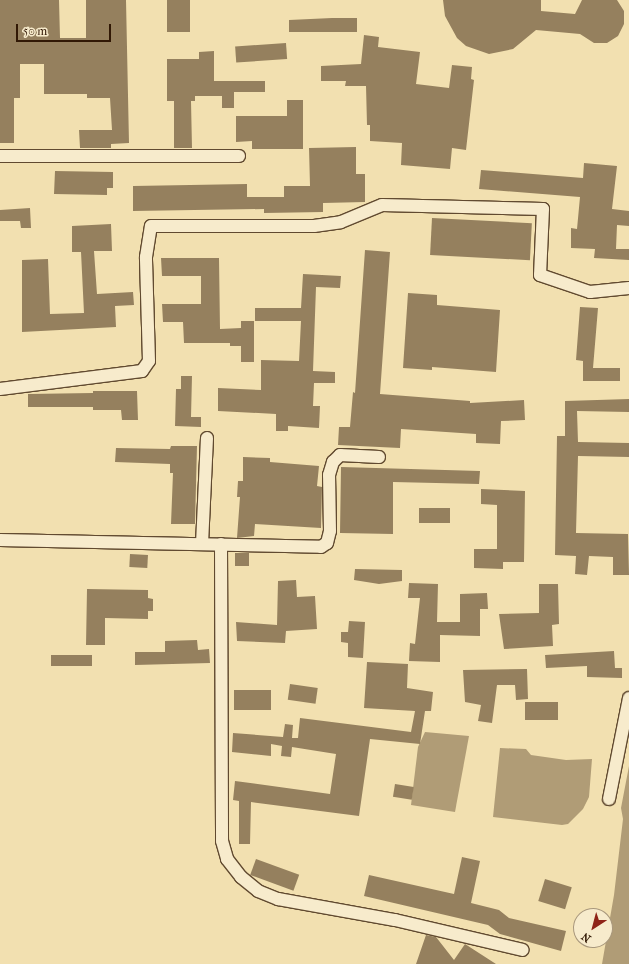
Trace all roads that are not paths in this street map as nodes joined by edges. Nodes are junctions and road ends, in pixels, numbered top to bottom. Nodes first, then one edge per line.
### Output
1 (0, 156) edge
2 (239, 156) dead end
3 (629, 288) edge
4 (0, 389) edge
5 (207, 438) dead end
6 (379, 457) dead end
7 (0, 540) edge
8 (202, 544) junction
9 (221, 544) junction
10 (629, 698) edge
11 (608, 799) dead end
12 (523, 950) dead end

1 - 2 street
3 - 4 street
5 - 8 street
6 - 9 street
7 - 8 street
8 - 9 street
9 - 12 street
10 - 11 street

